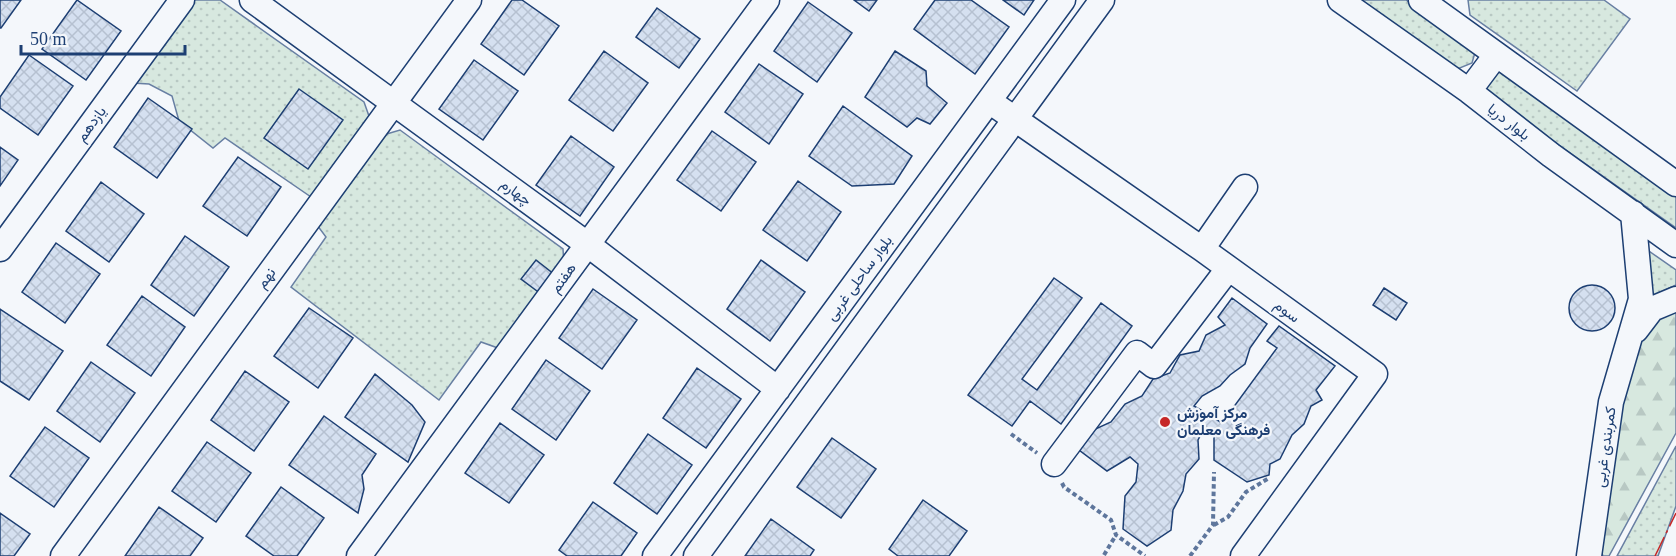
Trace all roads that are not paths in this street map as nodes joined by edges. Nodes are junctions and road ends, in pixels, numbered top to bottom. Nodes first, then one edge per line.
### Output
1 (182, 0) edge
2 (252, 0) edge
3 (469, 0) edge
4 (767, 0) edge
5 (1063, 0) edge
6 (1102, 0) edge
7 (1341, 0) edge
8 (1421, 0) edge
9 (1496, 55) junction
10 (1469, 91) junction
11 (989, 101) junction
12 (393, 103) junction
13 (1015, 120) junction
14 (1676, 163) edge
15 (1647, 164) junction
16 (1676, 184) edge
17 (1245, 187) dead end
18 (1633, 213) junction
19 (588, 244) junction
20 (1676, 245) edge
21 (0, 249) edge
22 (1202, 249) junction
23 (1228, 268) junction
24 (1676, 299) edge
25 (1629, 340) junction
26 (778, 389) junction
27 (1054, 464) road end
28 (63, 556) edge
29 (359, 556) edge
30 (655, 556) edge
31 (696, 556) edge
32 (1242, 556) edge
33 (1589, 556) edge

1 - 21 street, یازدهم
2 - 12 street, چهارم
3 - 12 street, نهم
4 - 19 street, هفتم
5 - 11 street, بلوار ساحلی غربی
6 - 13 street
7 - 10 street, بلوار دریا
8 - 9 street
9 - 10 street
9 - 15 street
10 - 18 street, بلوار دریا
11 - 13 street, سوم
11 - 26 street, بلوار ساحلی غربی
12 - 19 street, چهارم
12 - 28 street, نهم
13 - 22 street, سوم
13 - 31 street
14 - 15 street
15 - 16 street
17 - 22 street
18 - 20 street, بلوار دریا
18 - 25 street, کمربندی غربی
19 - 26 street, چهارم
19 - 29 street, هفتم
22 - 23 street, سوم
23 - 27 street
23 - 32 street, سوم
24 - 25 street
25 - 33 street, کمربندی غربی
26 - 30 street, بلوار ساحلی غربی

